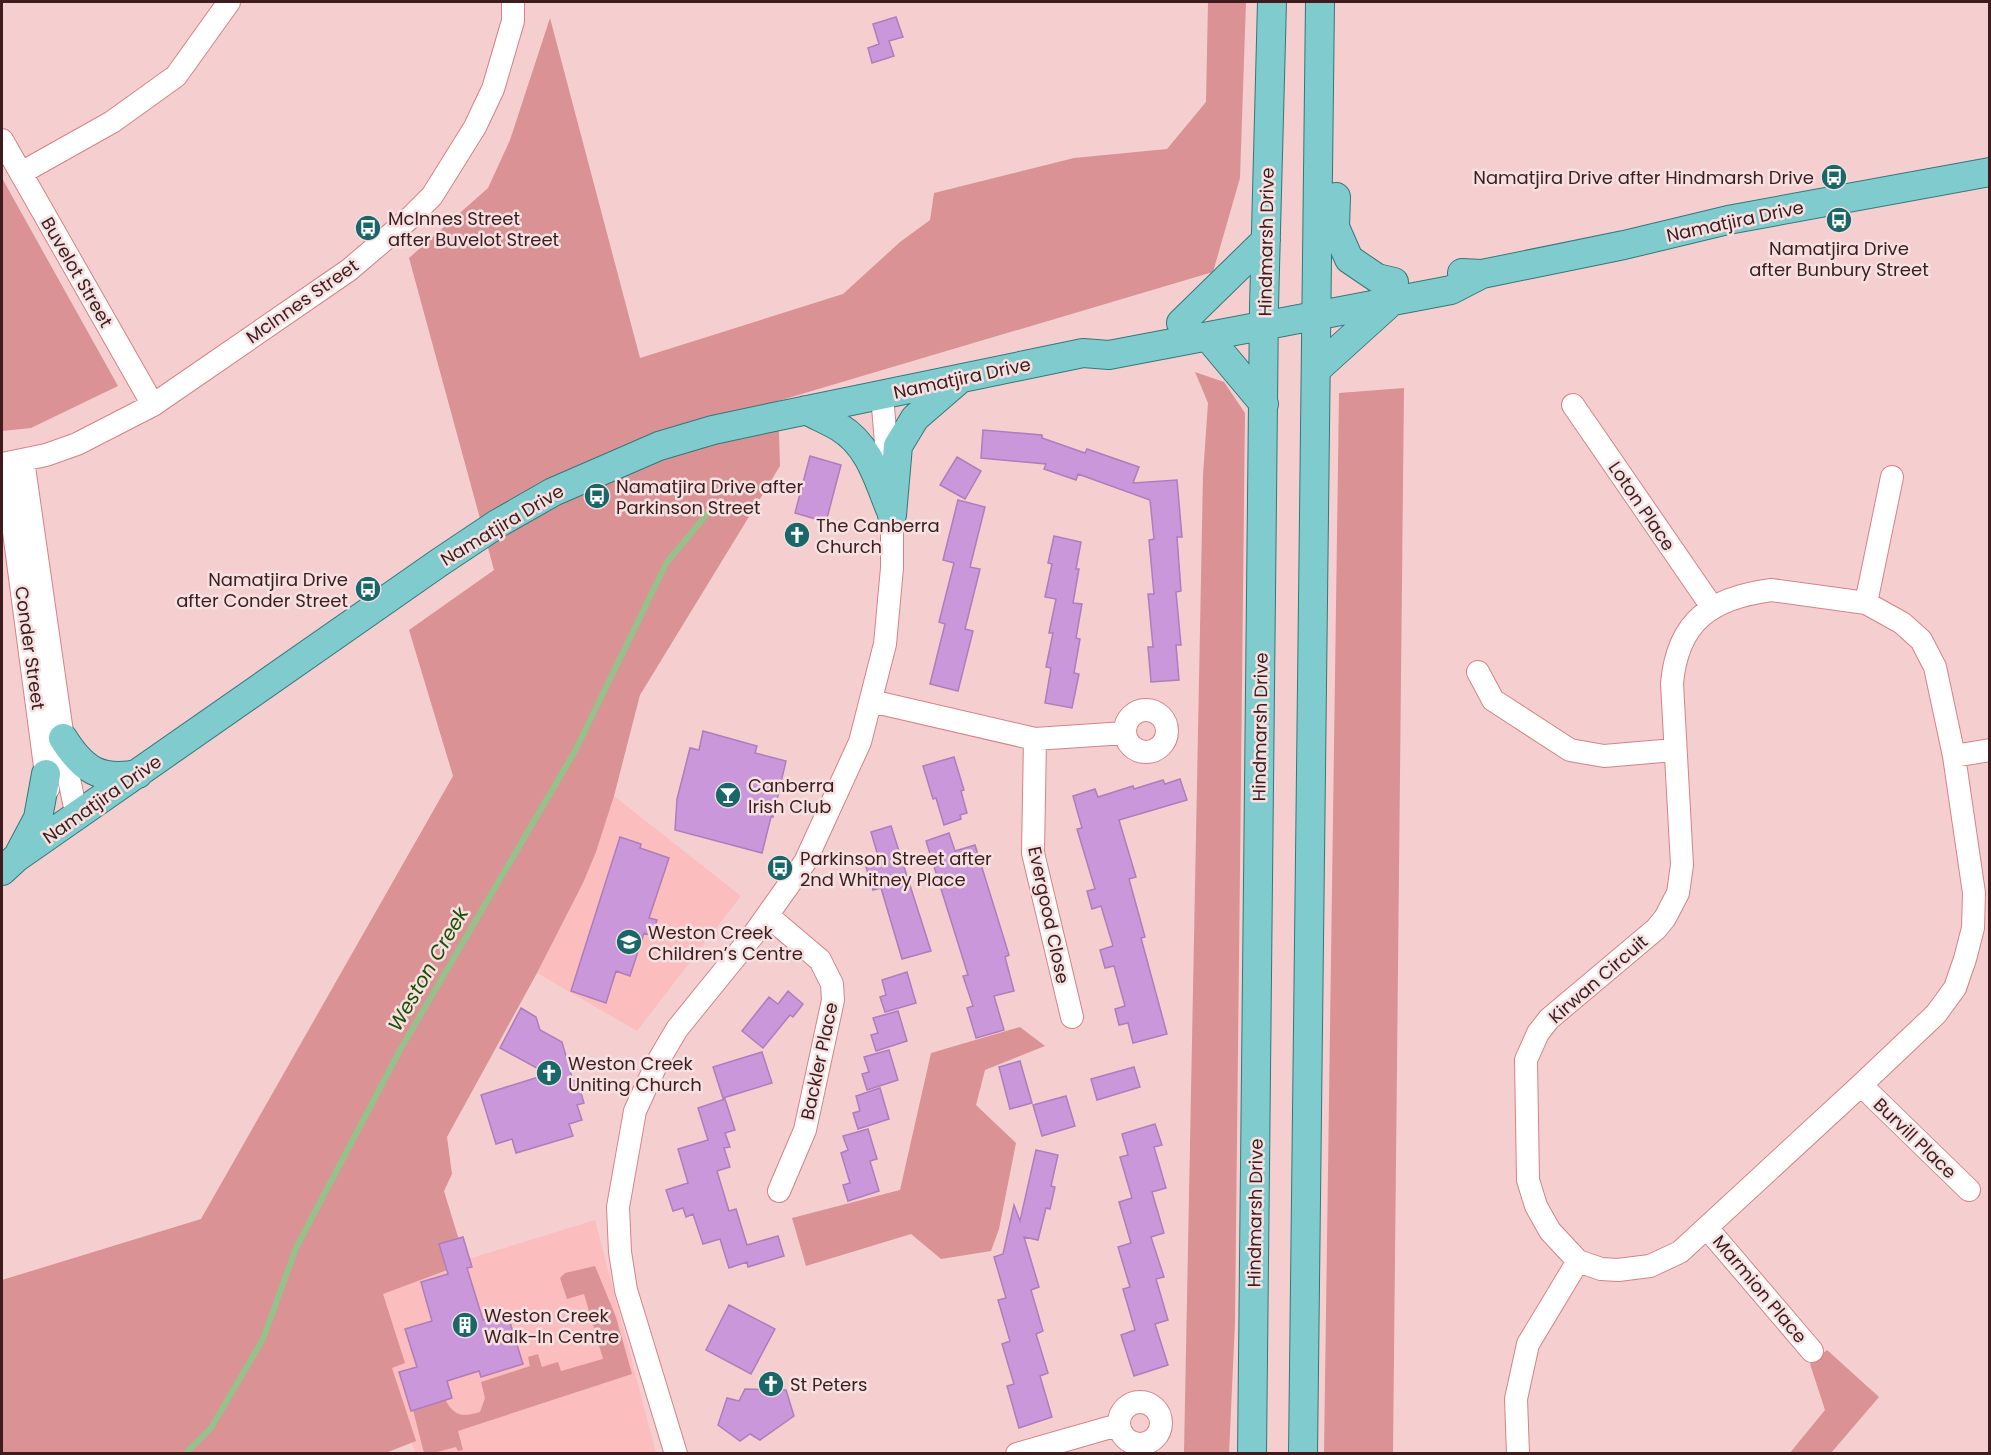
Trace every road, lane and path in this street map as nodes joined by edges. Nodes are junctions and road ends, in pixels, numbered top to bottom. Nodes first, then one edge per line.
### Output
1 (230, 2) edge
2 (513, 2) edge
3 (1272, 2) edge
4 (1320, 2) edge
5 (1319, 80) junction
6 (2, 140) edge
7 (1989, 172) edge
8 (21, 173) junction
9 (1266, 240) junction
10 (1392, 292) junction
11 (1318, 306) junction
12 (1265, 316) junction
13 (1181, 324) junction
14 (1208, 337) junction
15 (1083, 353) junction
16 (1317, 369) junction
17 (961, 378) junction
18 (882, 395) junction
19 (1264, 404) junction
20 (153, 405) junction
21 (1573, 405) dead end
22 (806, 410) junction
23 (10, 462) edge
24 (1892, 477) dead end
25 (892, 515) junction
26 (1866, 603) junction
27 (1712, 607) junction
28 (1478, 672) dead end
29 (871, 701) junction
30 (1125, 733) dead end
31 (63, 738) junction
32 (1035, 739) junction
33 (1674, 750) junction
34 (1989, 750) edge
35 (1954, 756) junction
36 (46, 774) junction
37 (138, 774) junction
38 (77, 817) junction
39 (54, 832) junction
40 (9, 865) edge
41 (768, 916) junction
42 (1072, 1017) dead end
43 (1862, 1085) junction
44 (1969, 1190) dead end
45 (779, 1191) dead end
46 (1707, 1228) junction
47 (1578, 1261) junction
48 (1812, 1351) dead end
49 (1119, 1425) dead end
50 (676, 1454) edge
51 (1017, 1454) edge
52 (1252, 1454) edge
53 (1303, 1454) edge
54 (1518, 1454) edge

1 - 8 street
2 - 20 street, McInnes Street
3 - 9 main road, Hindmarsh Drive
4 - 5 main road
5 - 10 main road
5 - 11 main road
6 - 8 street, Buvelot Street
7 - 10 main road, Namatjira Drive
8 - 20 street, Buvelot Street
9 - 12 main road, Hindmarsh Drive
9 - 13 main road
10 - 11 main road, Namatjira Drive
10 - 16 main road
11 - 12 main road, Namatjira Drive
11 - 16 main road
12 - 13 main road, Namatjira Drive
12 - 14 main road, Namatjira Drive
12 - 19 main road, Hindmarsh Drive
13 - 15 main road, Namatjira Drive
14 - 15 main road, Namatjira Drive
14 - 19 main road
15 - 17 main road, Namatjira Drive
16 - 53 main road
17 - 18 main road, Namatjira Drive
17 - 25 main road
18 - 22 main road, Namatjira Drive
18 - 25 street
19 - 52 main road, Hindmarsh Drive
20 - 23 street, McInnes Street
21 - 27 street, Loton Place
22 - 25 main road
22 - 37 main road, Namatjira Drive
23 - 31 street, Conder Street
23 - 36 street, Conder Street
24 - 26 street
25 - 29 street
26 - 27 street, Kirwan Circuit
26 - 35 street, Kirwan Circuit
27 - 33 street, Kirwan Circuit
28 - 33 street
29 - 32 street
29 - 41 street
30 - 32 street
31 - 37 main road
31 - 38 street, Conder Street
32 - 42 street, Evergood Close
33 - 47 street, Kirwan Circuit
34 - 35 street
35 - 43 street, Kirwan Circuit
36 - 39 street, Conder Street
36 - 40 main road
37 - 38 main road, Namatjira Drive
38 - 39 main road, Namatjira Drive
39 - 40 main road, Namatjira Drive
41 - 45 street, Backler Place
41 - 50 street
43 - 44 street, Burvill Place
43 - 46 street, Kirwan Circuit
46 - 47 street, Kirwan Circuit
46 - 48 street, Marmion Place
47 - 54 street
49 - 51 street

